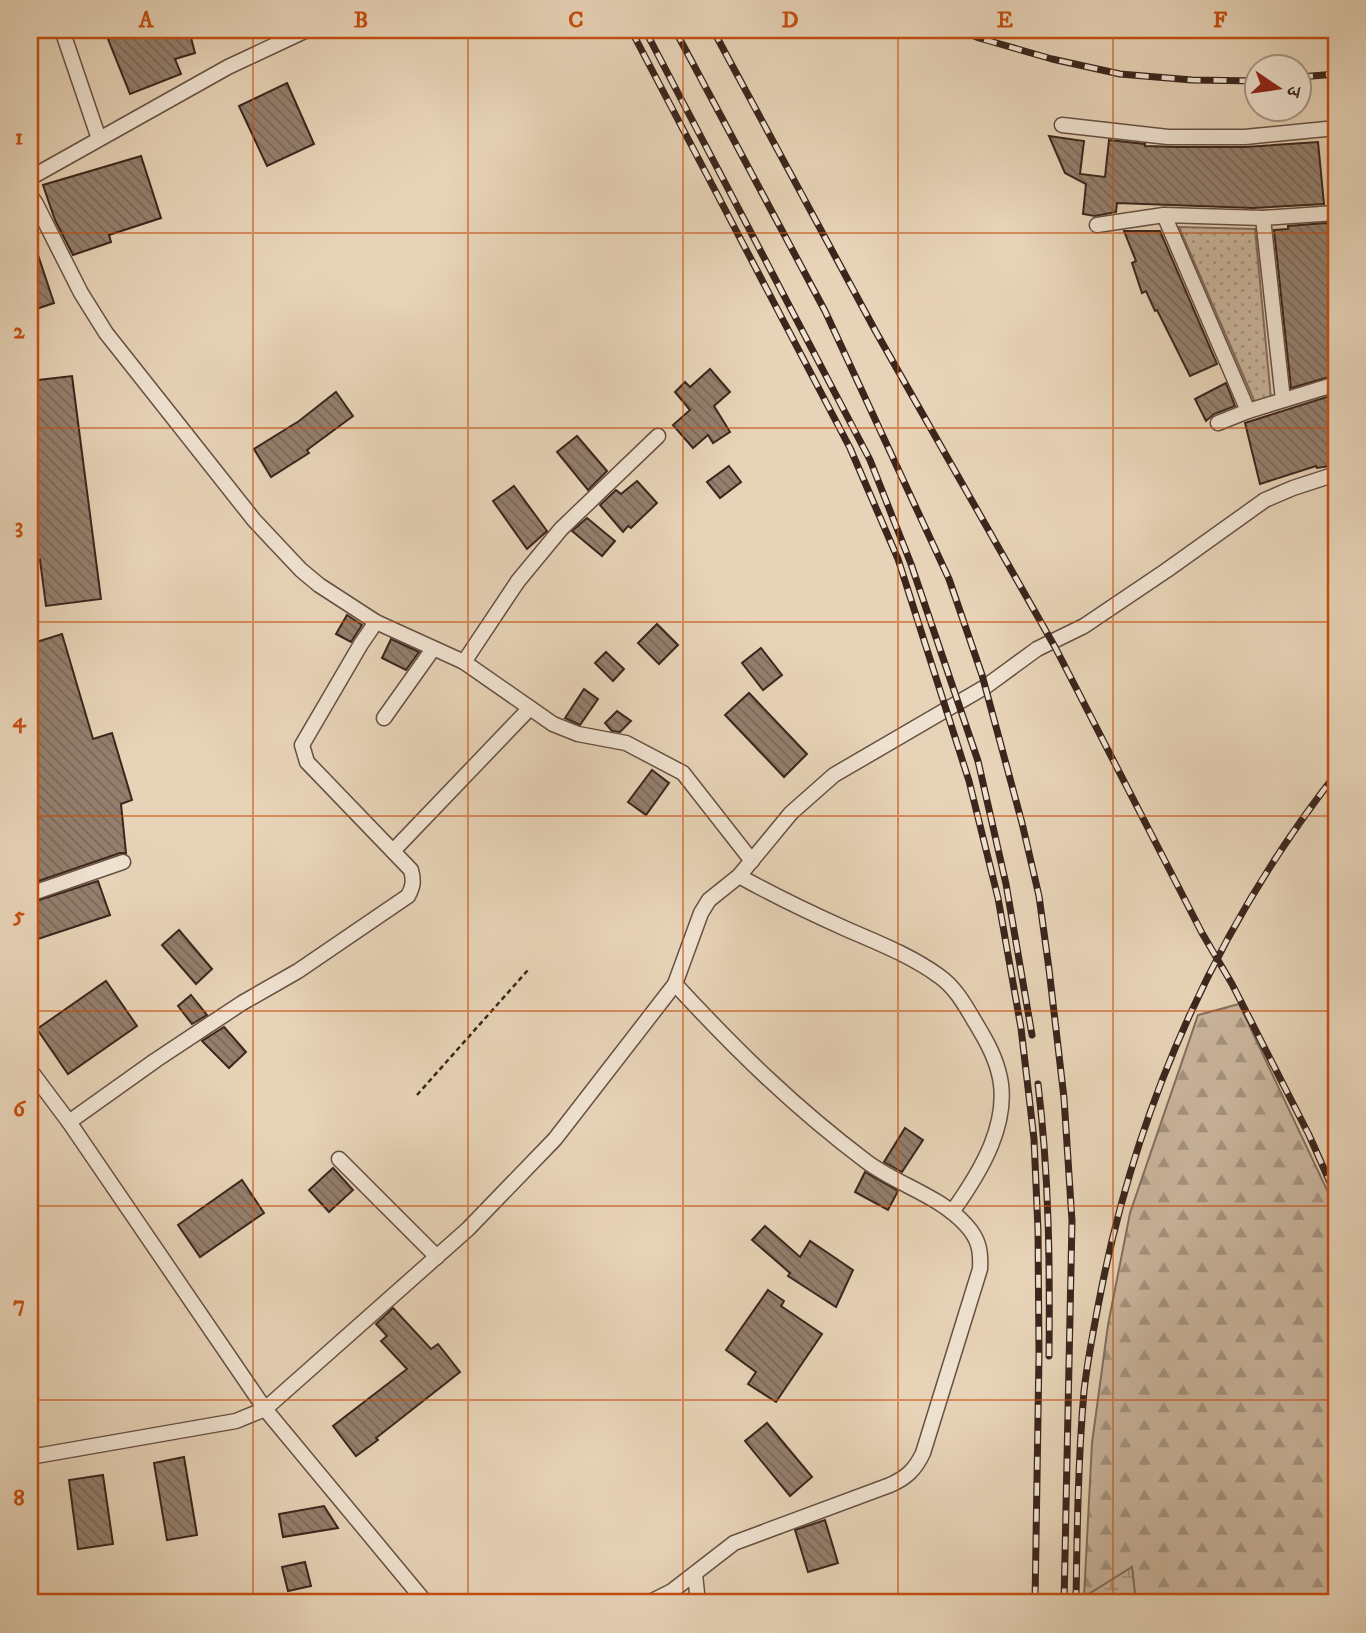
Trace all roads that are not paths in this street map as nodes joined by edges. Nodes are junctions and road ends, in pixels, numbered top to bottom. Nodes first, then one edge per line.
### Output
1 (62, 30) edge
2 (307, 30) edge
3 (1062, 125) dead end
4 (1336, 128) edge
5 (100, 139) junction
6 (30, 178) edge
7 (30, 195) edge
8 (1336, 213) edge
9 (1164, 215) junction
10 (1263, 218) junction
11 (1097, 225) dead end
12 (1336, 384) edge
13 (1283, 400) junction
14 (1248, 411) junction
15 (1218, 423) dead end
16 (659, 436) dead end
17 (1336, 474) edge
18 (376, 622) junction
19 (433, 649) junction
20 (464, 662) junction
21 (530, 709) junction
22 (384, 718) dead end
23 (393, 851) junction
24 (752, 861) junction
25 (123, 862) dead end
26 (739, 876) junction
27 (30, 894) edge
28 (675, 984) junction
29 (30, 1070) edge
30 (69, 1122) junction
31 (339, 1159) dead end
32 (952, 1212) junction
33 (437, 1257) junction
34 (265, 1409) junction
35 (30, 1457) edge
36 (695, 1574) junction
37 (426, 1603) edge
38 (648, 1603) edge
39 (698, 1603) edge

1 - 5 street
2 - 5 street
3 - 4 street
5 - 6 street
7 - 18 street
8 - 10 street
9 - 10 street
9 - 11 street
9 - 14 street
10 - 13 street
12 - 13 street
13 - 14 street
14 - 15 street
16 - 20 street
17 - 24 street
18 - 19 street
18 - 23 street
19 - 20 street
19 - 22 street
20 - 21 street
21 - 23 street
21 - 24 street
23 - 30 street
24 - 26 street
25 - 27 street
26 - 28 street
26 - 32 street
28 - 32 street
28 - 33 street
29 - 30 street
30 - 34 street
31 - 33 street
32 - 36 street
33 - 34 street
34 - 35 street
34 - 37 street
36 - 38 street
36 - 39 street

